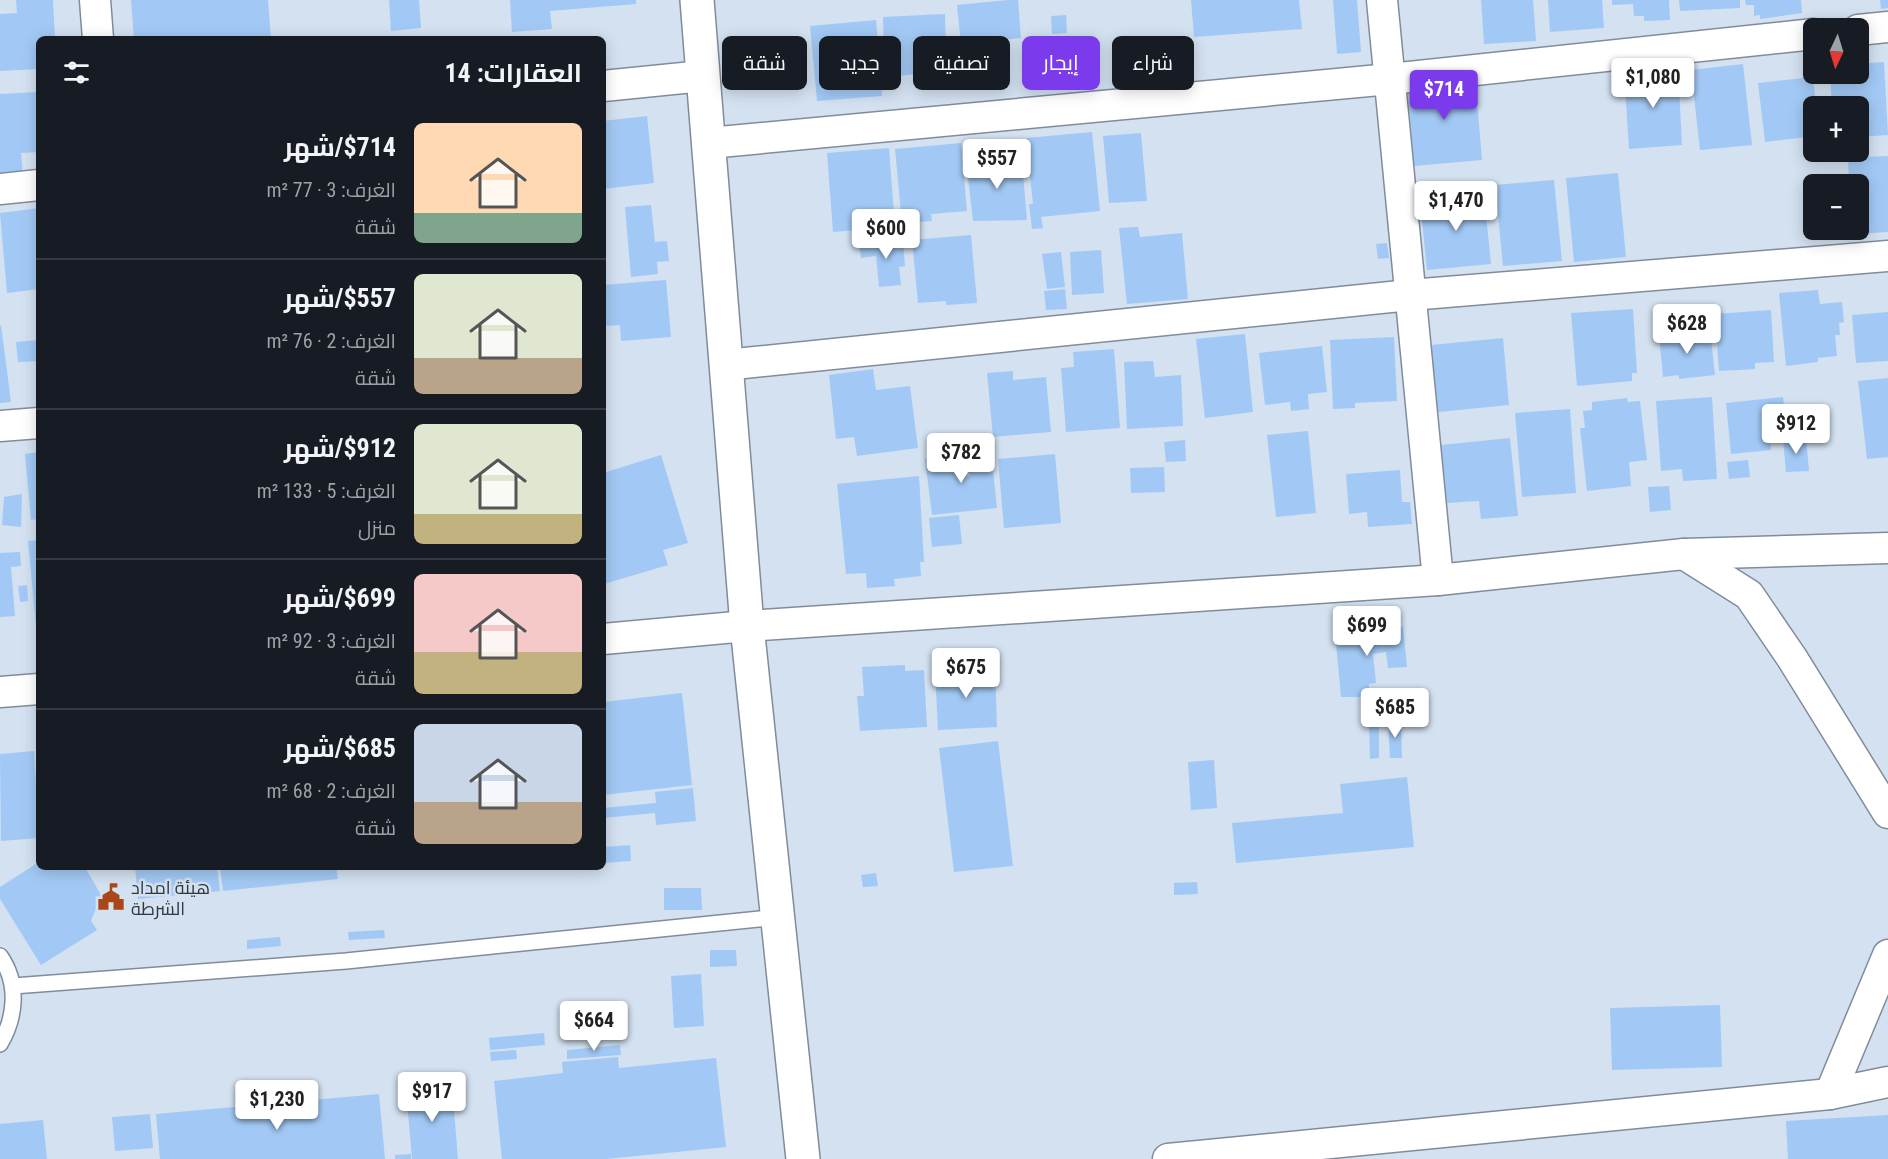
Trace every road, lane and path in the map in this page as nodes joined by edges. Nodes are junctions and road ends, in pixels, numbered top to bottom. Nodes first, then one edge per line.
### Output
1 (94, 0) edge
2 (697, 0) edge
3 (1382, 0) edge
4 (1888, 27) edge
5 (1869, 29) edge
6 (1803, 35) edge
7 (98, 36) edge
8 (703, 76) junction
9 (1389, 79) junction
10 (606, 86) edge
11 (709, 143) junction
12 (36, 185) edge
13 (0, 189) edge
14 (1888, 256) edge
15 (1410, 295) junction
16 (725, 365) junction
17 (36, 423) edge
18 (0, 426) edge
19 (1888, 548) edge
20 (1683, 554) junction
21 (1438, 580) junction
22 (747, 626) junction
23 (606, 639) edge
24 (36, 689) edge
25 (0, 692) edge
26 (1888, 813) edge
27 (778, 916) junction
28 (1888, 955) edge
29 (0, 956) edge
30 (13, 986) junction
31 (1888, 1004) edge
32 (1860, 1024) junction
33 (0, 1044) edge
34 (1888, 1082) edge
35 (1830, 1094) junction
36 (803, 1159) edge
37 (1168, 1159) edge

1 - 7 street
2 - 8 street
3 - 9 street
4 - 5 street
6 - 9 street
8 - 10 street
8 - 11 street
9 - 11 street
9 - 15 street
11 - 16 street
12 - 13 street
14 - 15 street
15 - 16 street
15 - 21 street
16 - 22 street
17 - 18 street
19 - 20 street
20 - 21 street
20 - 26 street
21 - 22 street
22 - 23 street
22 - 27 street
24 - 25 street
27 - 30 lane
27 - 36 street
28 - 32 street
29 - 30 lane
30 - 33 lane
31 - 32 street
32 - 35 street
34 - 35 street
35 - 37 street

